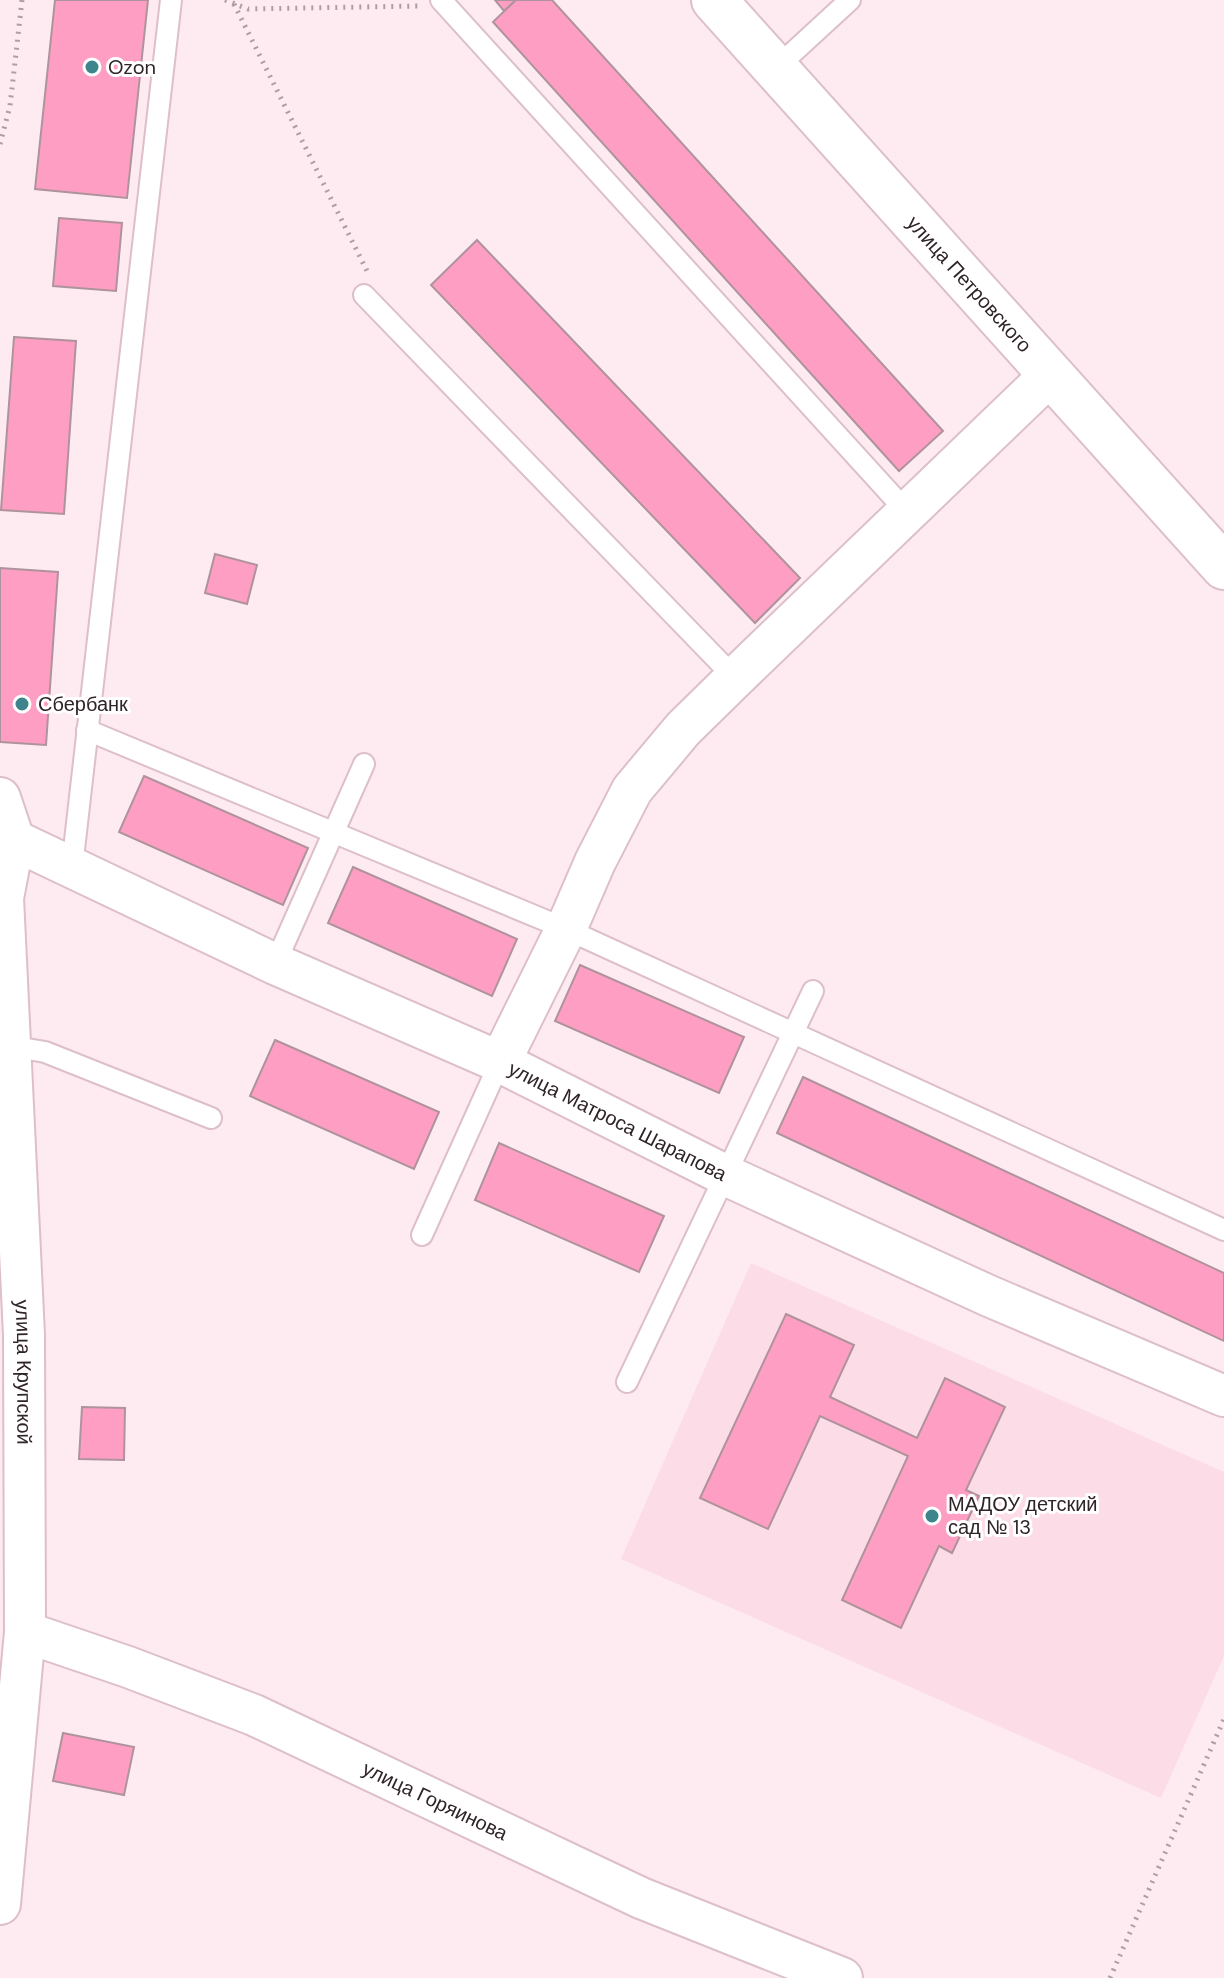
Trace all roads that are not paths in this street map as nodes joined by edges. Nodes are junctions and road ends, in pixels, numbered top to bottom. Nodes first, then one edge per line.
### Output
1 (171, 0) edge
2 (714, 0) edge
3 (850, 0) edge
4 (444, 3) edge
5 (776, 68) junction
6 (364, 295) road end
7 (1051, 374) junction
8 (907, 512) junction
9 (1224, 567) edge
10 (735, 678) junction
11 (87, 730) junction
12 (364, 764) dead end
13 (0, 798) edge
14 (334, 833) junction
15 (14, 840) junction
16 (72, 867) junction
17 (566, 929) junction
18 (275, 964) junction
19 (813, 991) dead end
20 (793, 1032) junction
21 (10, 1046) junction
22 (500, 1062) junction
23 (211, 1118) dead end
24 (725, 1175) junction
25 (1224, 1230) edge
26 (422, 1235) dead end
27 (627, 1382) dead end
28 (1224, 1396) edge
29 (25, 1632) junction
30 (0, 1904) edge
31 (842, 1978) edge

1 - 11 lane
2 - 5 street, улица Петровского
3 - 5 lane
4 - 8 lane
5 - 7 street, улица Петровского
6 - 10 lane
7 - 8 street
7 - 9 street, улица Петровского
8 - 10 street
10 - 17 street
11 - 14 lane
11 - 16 lane
12 - 14 lane
13 - 15 street
14 - 17 lane
14 - 18 lane
15 - 16 street, улица Матроса Шарапова
15 - 21 street, улица Крупской
16 - 18 street, улица Матроса Шарапова
17 - 20 lane
17 - 22 street
18 - 22 street, улица Матроса Шарапова
19 - 20 lane
20 - 24 lane
20 - 25 lane
21 - 23 lane
21 - 29 street, улица Крупской
22 - 24 street, улица Матроса Шарапова
22 - 26 lane
24 - 27 lane
24 - 28 street, улица Матроса Шарапова
29 - 30 street, улица Крупской
29 - 31 street, улица Горяинова

